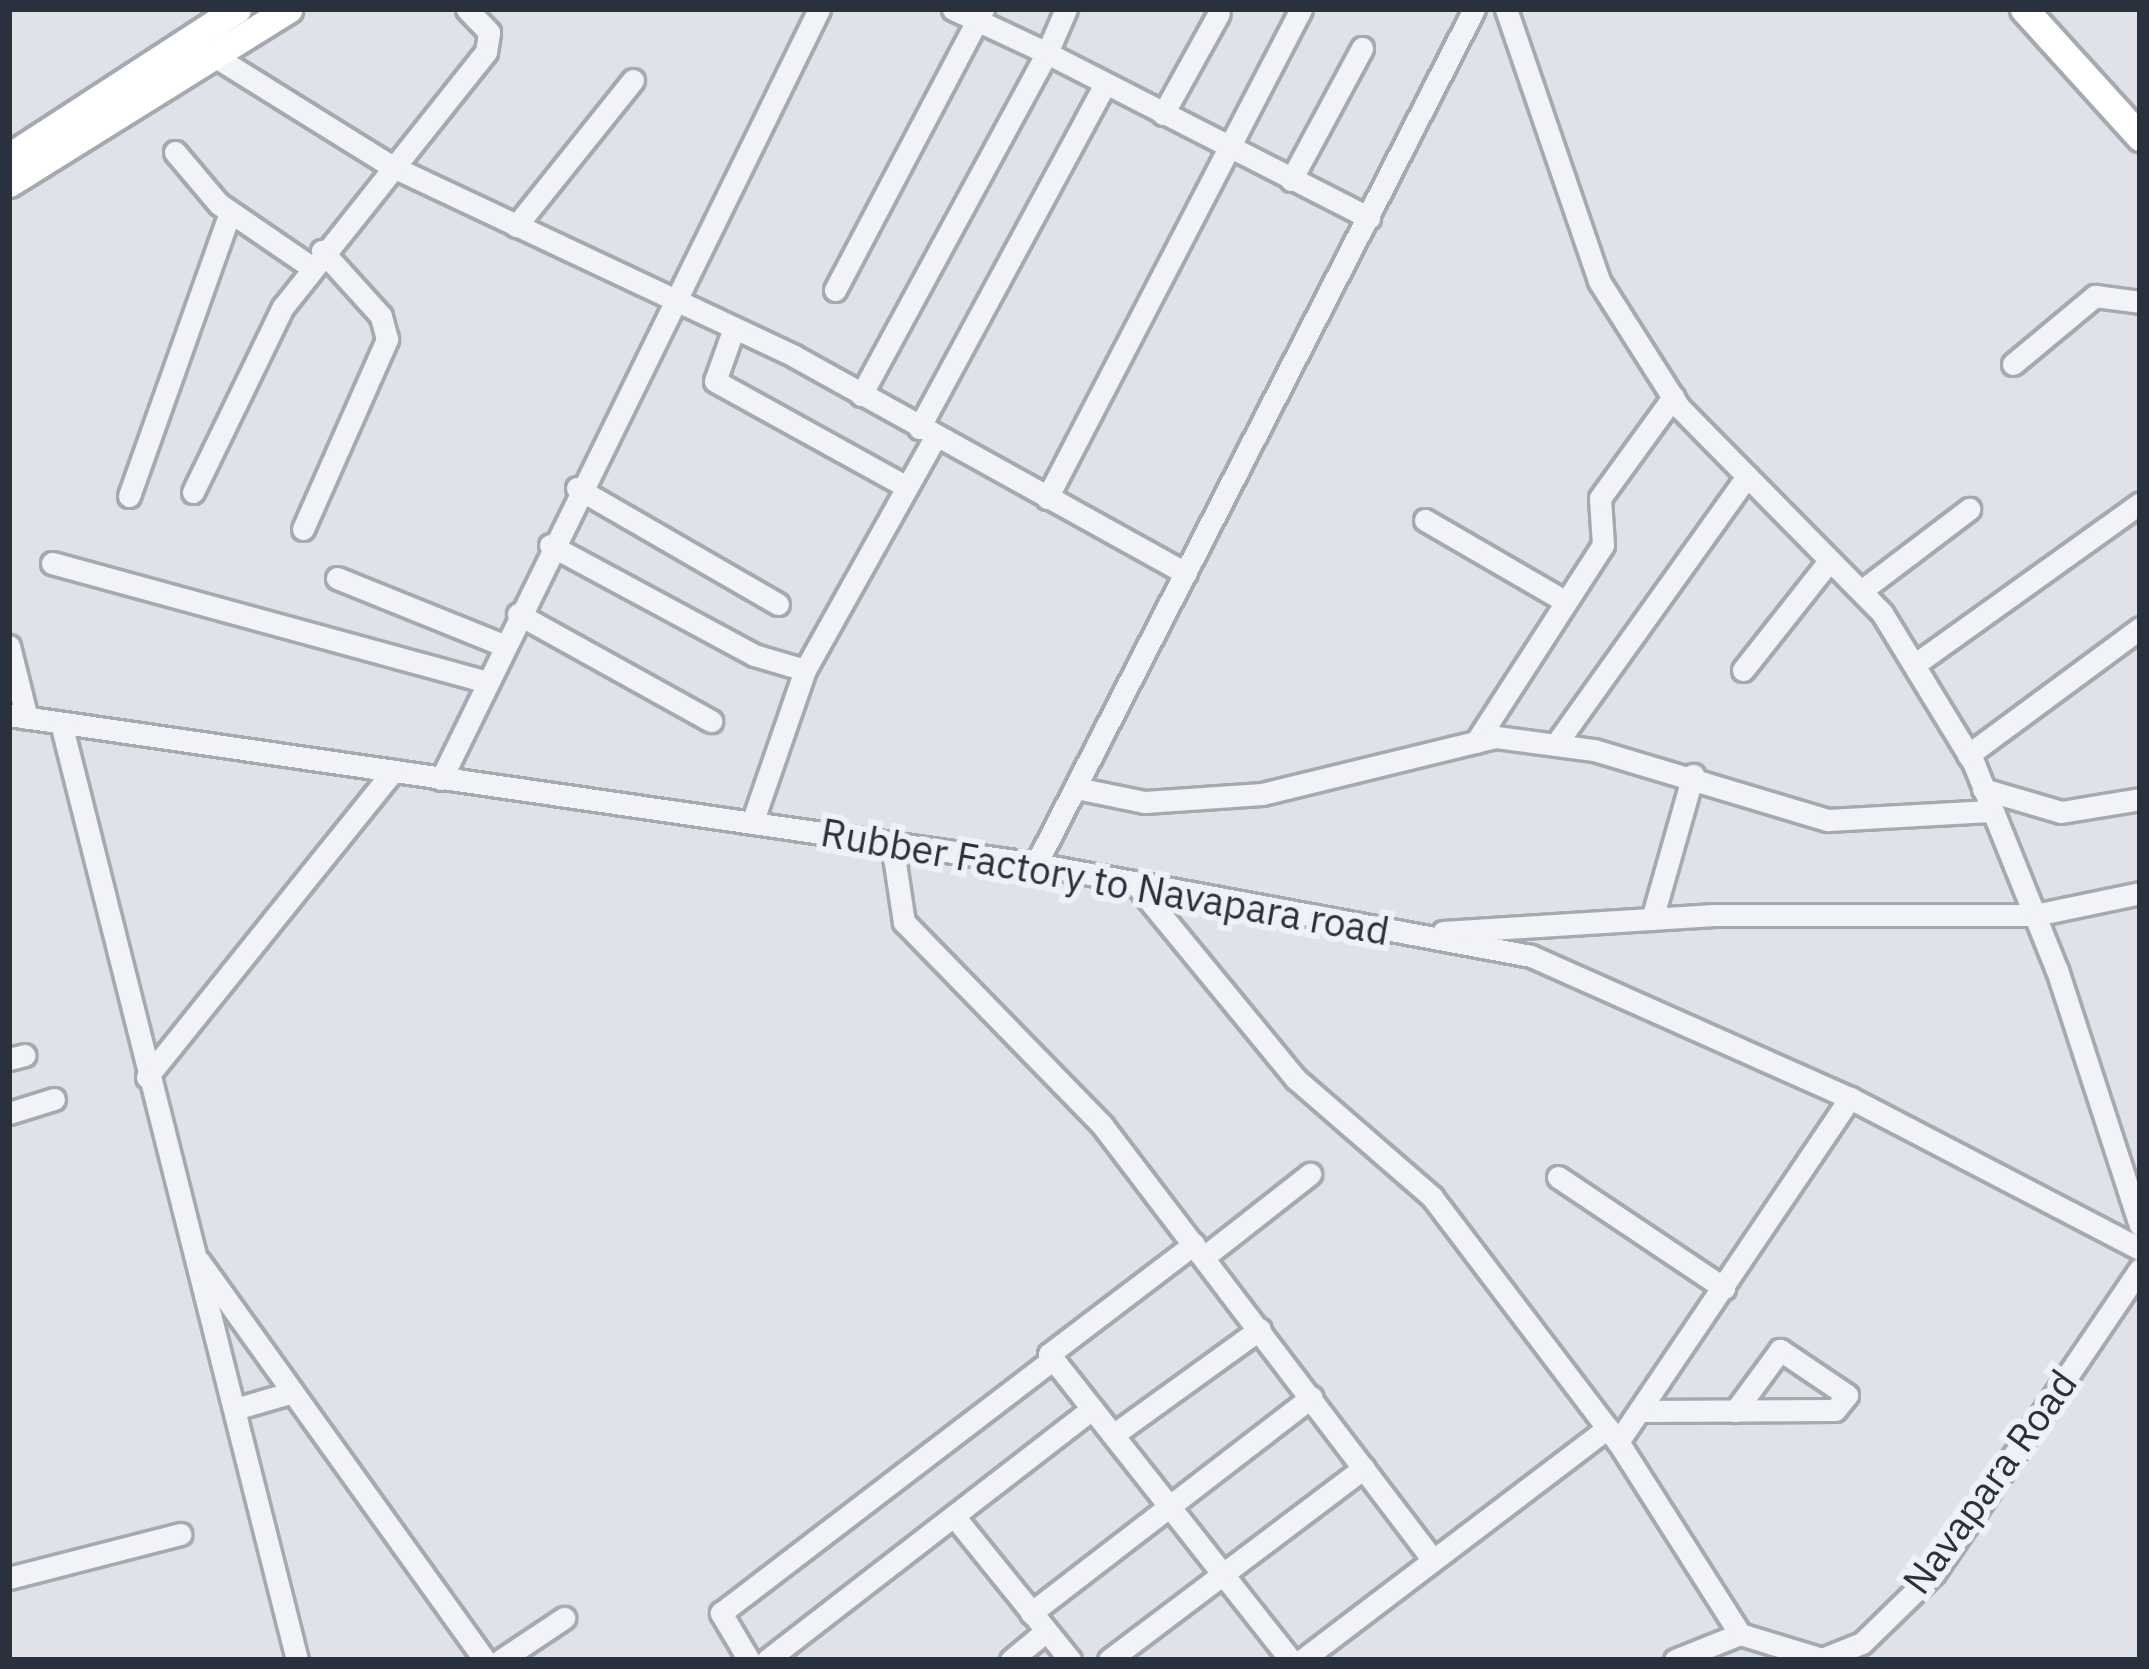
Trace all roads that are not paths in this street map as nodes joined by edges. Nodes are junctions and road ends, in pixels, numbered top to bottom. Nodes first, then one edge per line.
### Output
1 (237, 9) edge
2 (288, 9) edge
3 (466, 9) edge
4 (819, 9) edge
5 (953, 9) edge
6 (1066, 9) edge
7 (1300, 9) edge
8 (1474, 9) edge
9 (1505, 9) edge
10 (2024, 9) edge
11 (1219, 13) dead end
12 (980, 15) edge
13 (190, 41) junction
14 (1362, 48) dead end
15 (1047, 53) junction
16 (217, 57) junction
17 (633, 80) dead end
18 (1105, 84) junction
19 (1162, 114) junction
20 (2140, 137) edge
21 (1227, 149) junction
22 (175, 152) dead end
23 (9, 158) edge
24 (391, 166) junction
25 (1291, 180) junction
26 (9, 183) edge
27 (230, 212) junction
28 (1369, 218) junction
29 (516, 226) junction
30 (317, 259) junction
31 (835, 290) dead end
32 (672, 299) junction
33 (2140, 302) edge
34 (734, 328) junction
35 (2013, 364) dead end
36 (861, 395) junction
37 (1673, 397) junction
38 (927, 432) junction
39 (1747, 476) junction
40 (907, 487) junction
41 (577, 488) junction
42 (193, 492) dead end
43 (129, 496) dead end
44 (1047, 498) junction
45 (2140, 503) edge
46 (1969, 509) dead end
47 (1424, 520) dead end
48 (303, 530) dead end
49 (550, 545) junction
50 (1830, 560) junction
51 (52, 563) dead end
52 (1186, 574) junction
53 (337, 578) dead end
54 (1862, 591) junction
55 (1565, 601) junction
56 (778, 604) dead end
57 (518, 614) junction
58 (2140, 628) edge
59 (9, 646) edge
60 (503, 646) junction
61 (1914, 665) junction
62 (805, 670) junction
63 (1743, 670) dead end
64 (486, 682) junction
65 (18, 716) edge
66 (711, 722) dead end
67 (61, 723) junction
68 (1476, 742) junction
69 (1556, 744) junction
70 (1968, 755) junction
71 (393, 771) junction
72 (1694, 775) junction
73 (441, 778) junction
74 (1076, 788) junction
75 (1987, 800) junction
76 (2140, 800) edge
77 (752, 823) junction
78 (892, 843) junction
79 (1036, 864) junction
80 (1134, 882) junction
81 (2140, 892) edge
82 (2035, 915) junction
83 (1652, 919) junction
84 (1412, 934) junction
85 (147, 1078) junction
86 (1850, 1097) junction
87 (54, 1099) dead end
88 (9, 1113) edge
89 (1310, 1174) dead end
90 (1558, 1177) dead end
91 (2140, 1225) edge
92 (187, 1244) junction
93 (2140, 1250) edge
94 (1199, 1251) junction
95 (2140, 1269) edge
96 (1724, 1288) junction
97 (1260, 1329) junction
98 (1053, 1359) junction
99 (293, 1392) junction
100 (1311, 1397) junction
101 (235, 1409) junction
102 (1093, 1409) junction
103 (1639, 1411) junction
104 (1735, 1411) junction
105 (1113, 1435) junction
106 (1613, 1435) junction
107 (1364, 1468) junction
108 (1169, 1506) junction
109 (954, 1516) junction
110 (180, 1534) dead end
111 (1430, 1556) junction
112 (1221, 1571) junction
113 (9, 1578) edge
114 (1031, 1613) junction
115 (564, 1618) dead end
116 (1046, 1631) junction
117 (1740, 1634) junction
118 (297, 1660) edge
119 (485, 1660) edge
120 (501, 1660) edge
121 (749, 1660) edge
122 (767, 1660) edge
123 (1011, 1660) edge
124 (1070, 1660) edge
125 (1109, 1660) edge
126 (1291, 1660) edge
127 (1302, 1660) edge
128 (1675, 1660) edge

1 - 13 main road
2 - 16 main road
3 - 24 street
4 - 32 street
5 - 12 street
6 - 15 street
7 - 21 street
8 - 28 street
9 - 37 street
10 - 20 main road
11 - 19 street
12 - 15 street
12 - 31 street
13 - 16 street
13 - 23 main road
14 - 25 street
15 - 18 street
15 - 36 street
16 - 24 street
16 - 26 main road
17 - 29 street
18 - 19 street
18 - 38 street
19 - 21 street
21 - 25 street
21 - 44 street
22 - 27 street
24 - 29 street
24 - 30 street
25 - 28 street
27 - 30 street
27 - 43 street
28 - 52 street
29 - 32 street
30 - 42 street
30 - 48 street
32 - 34 street
32 - 41 street
33 - 35 street
34 - 36 street
34 - 40 street
36 - 38 street
37 - 39 street
37 - 55 street
38 - 40 street
38 - 44 street
39 - 50 street
39 - 69 street
40 - 62 street
41 - 49 street
41 - 56 street
44 - 52 street
45 - 61 street
46 - 54 street
47 - 55 street
49 - 57 street
49 - 62 street
50 - 54 street
50 - 63 street
51 - 64 street
52 - 74 street
53 - 60 street
54 - 61 street
55 - 68 street
57 - 60 street
57 - 66 street
58 - 70 street
59 - 65 street
60 - 64 street
61 - 70 street
62 - 77 street
64 - 73 street
65 - 67 street, Rubber Factory to Navapara road
67 - 71 street, Rubber Factory to Navapara road
67 - 85 street
68 - 69 street
68 - 74 street
69 - 72 street
70 - 75 street
71 - 73 street, Rubber Factory to Navapara road
71 - 85 street
72 - 75 street
72 - 83 street
73 - 77 street, Rubber Factory to Navapara road
74 - 79 street
75 - 76 street
75 - 82 street
77 - 78 street, Rubber Factory to Navapara road
78 - 79 street, Rubber Factory to Navapara road
78 - 94 street
79 - 80 street, Rubber Factory to Navapara road
80 - 84 street, Rubber Factory to Navapara road
80 - 106 street
81 - 82 street
82 - 83 street
82 - 91 street
83 - 84 street
84 - 86 street, Rubber Factory to Navapara road
85 - 92 street
86 - 93 street, Rubber Factory to Navapara road
86 - 96 street
87 - 88 street
89 - 94 street
90 - 96 street
92 - 99 street
92 - 101 street
94 - 97 street
94 - 98 street
95 - 117 street, Navapara Road
96 - 103 street
97 - 100 street
97 - 105 street
98 - 102 street
98 - 121 street
99 - 101 street
99 - 119 street
100 - 107 street
100 - 108 street
101 - 118 street
102 - 105 street
102 - 109 street
103 - 104 street
103 - 106 street
104 - 104 street
105 - 108 street
106 - 111 street
106 - 117 street
107 - 111 street
107 - 112 street
108 - 112 street
108 - 114 street
109 - 114 street
109 - 122 street
110 - 113 street
111 - 127 street
112 - 125 street
112 - 126 street
114 - 116 street
115 - 120 street
116 - 123 street
116 - 124 street
117 - 128 street

